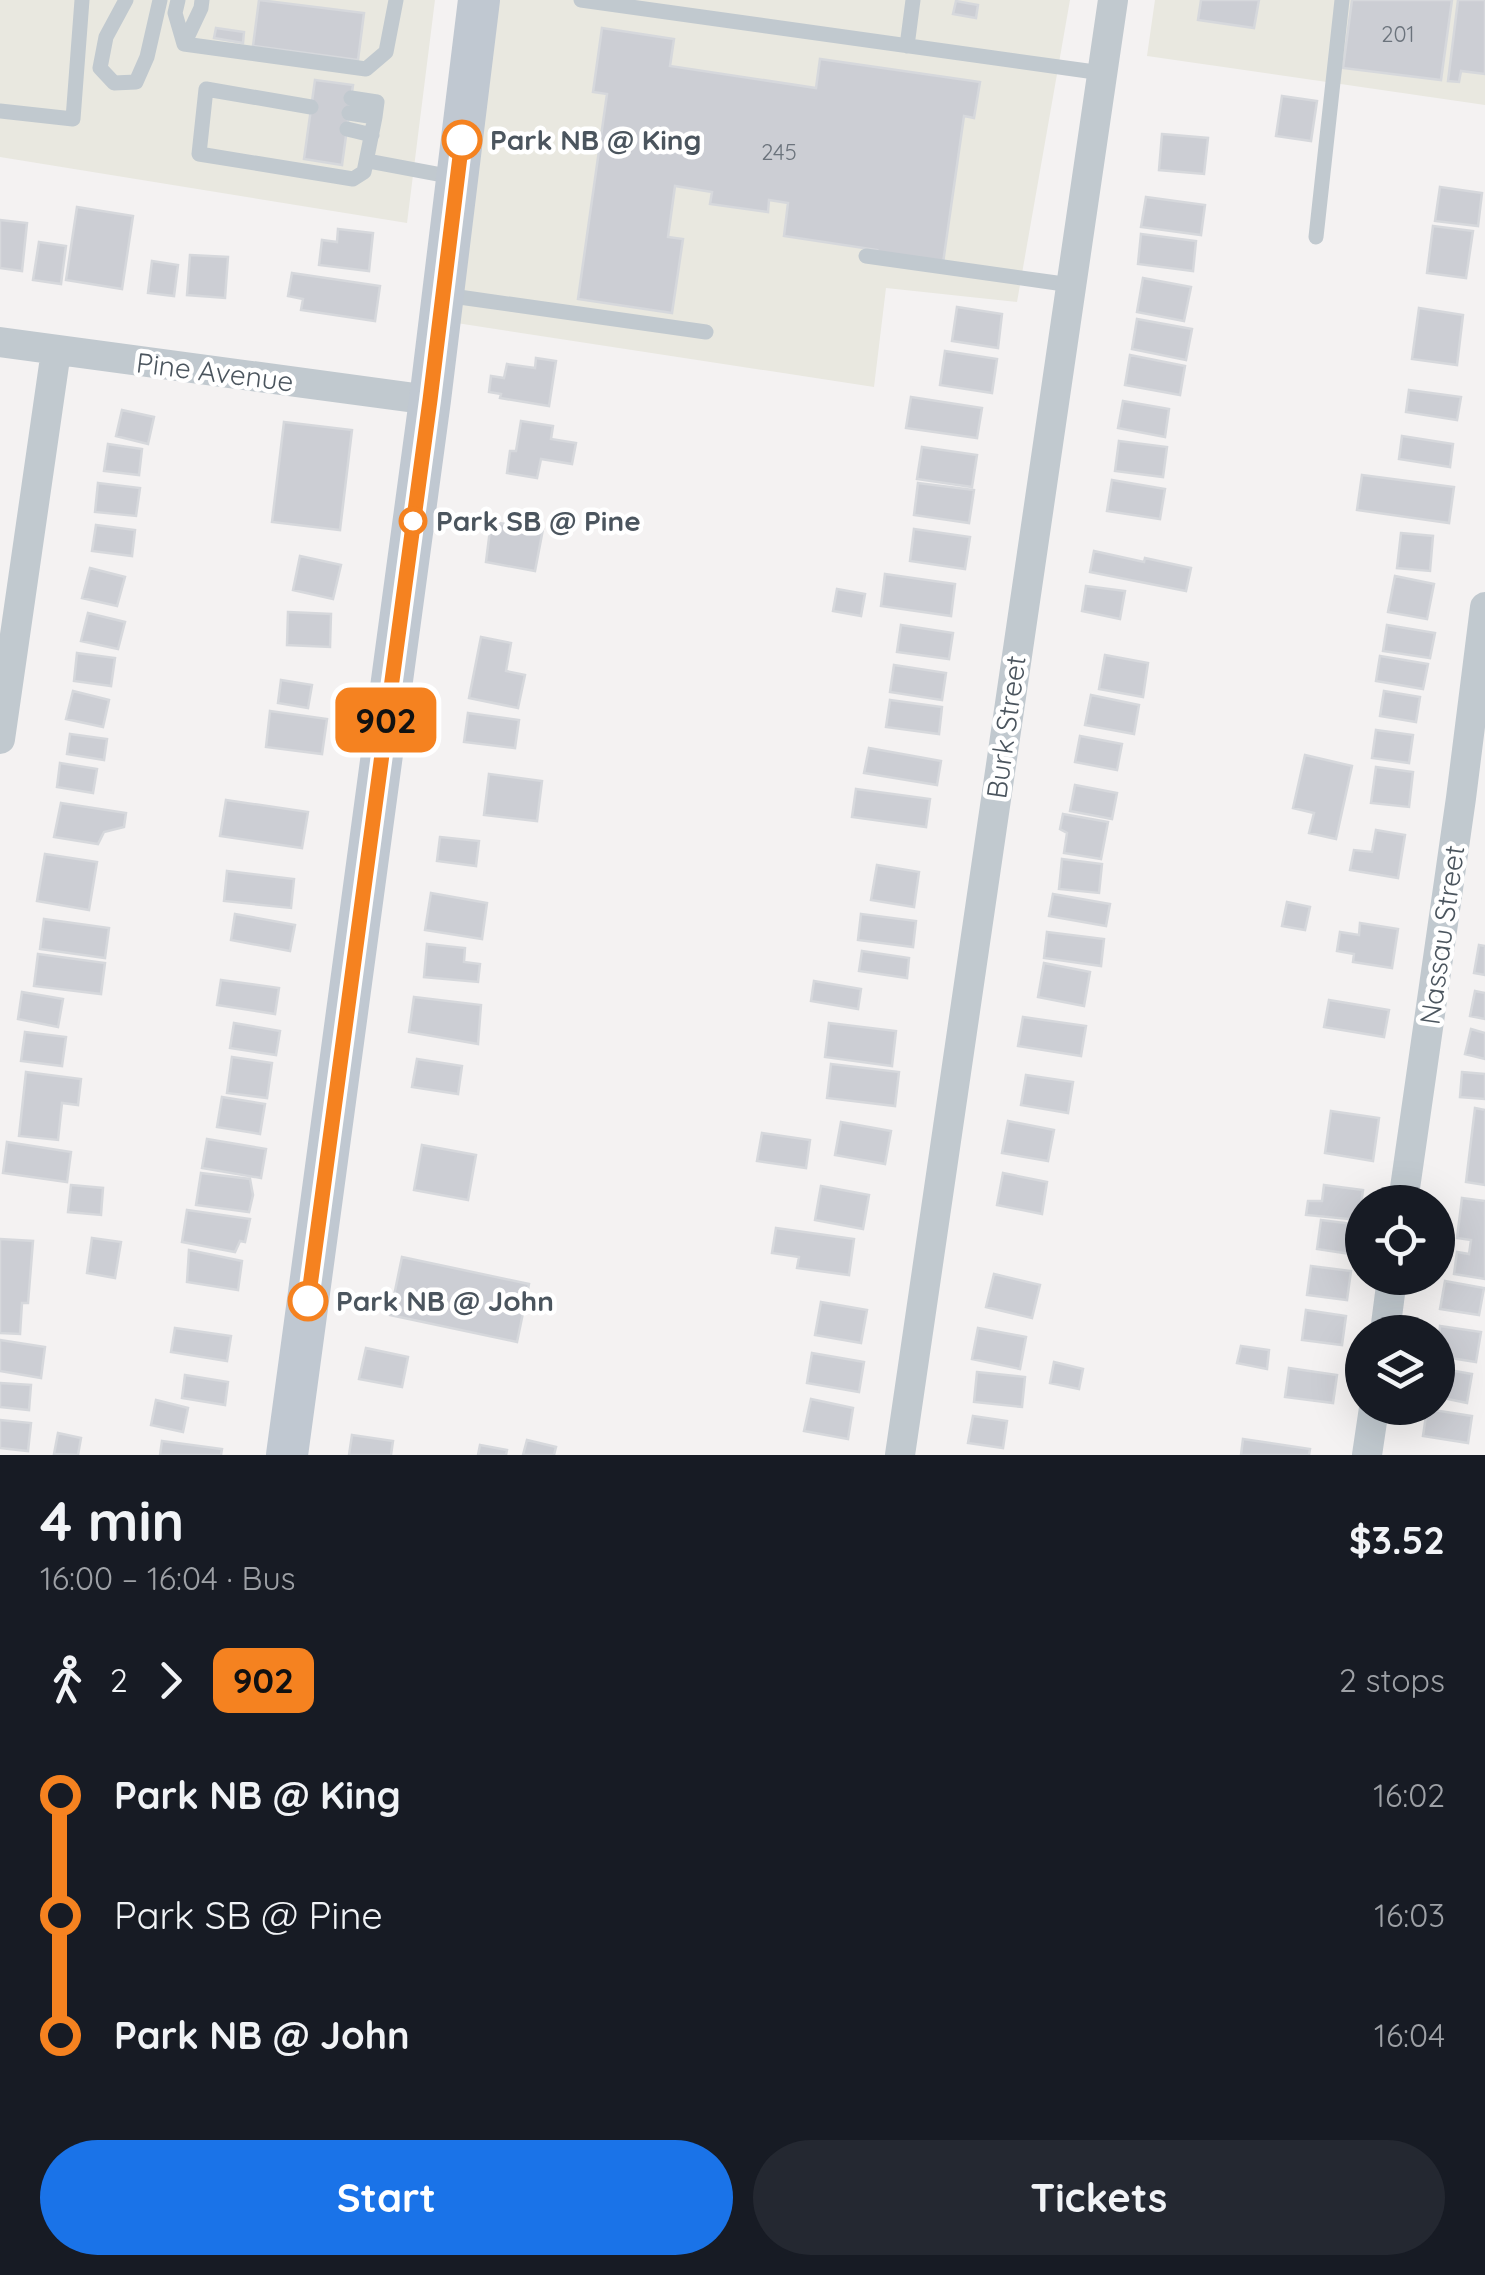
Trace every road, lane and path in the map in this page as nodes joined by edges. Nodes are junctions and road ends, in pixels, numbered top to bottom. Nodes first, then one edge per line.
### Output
1 (82, 0) edge
2 (126, 0) edge
3 (160, 0) edge
4 (178, 0) edge
5 (202, 0) edge
6 (396, 0) edge
7 (479, 0) edge
8 (581, 0) edge
9 (913, 0) edge
10 (1113, 0) edge
11 (1342, 0) edge
12 (684, 7) edge
13 (184, 44) junction
14 (908, 46) junction
15 (1102, 72) junction
16 (307, 106) dead end
17 (0, 111) edge
18 (372, 135) junction
19 (368, 161) junction
20 (456, 178) junction
21 (1316, 236) dead end
22 (866, 256) dead end
23 (1071, 285) junction
24 (442, 294) junction
25 (706, 332) dead end
26 (0, 342) edge
27 (56, 351) junction
28 (430, 400) junction
29 (1485, 607) edge
30 (0, 740) edge
31 (1405, 1185) edge
32 (1371, 1425) edge
33 (287, 1455) edge
34 (900, 1455) edge
35 (1367, 1455) edge

1 - 17 lane
2 - 3 lane
4 - 13 lane
5 - 13 lane
6 - 13 lane
7 - 20 main road
8 - 12 lane
9 - 14 lane
10 - 15 street, Burk Street
11 - 21 lane
12 - 14 lane
14 - 15 lane
15 - 23 street, Burk Street
16 - 19 lane
18 - 18 lane
18 - 19 lane
19 - 20 lane
20 - 24 main road
22 - 23 lane
23 - 34 street, Burk Street
24 - 25 lane
24 - 28 main road
26 - 27 street, Pine Avenue
27 - 28 street, Pine Avenue
27 - 30 street
28 - 33 main road
29 - 31 street, Nassau Street
32 - 35 street

